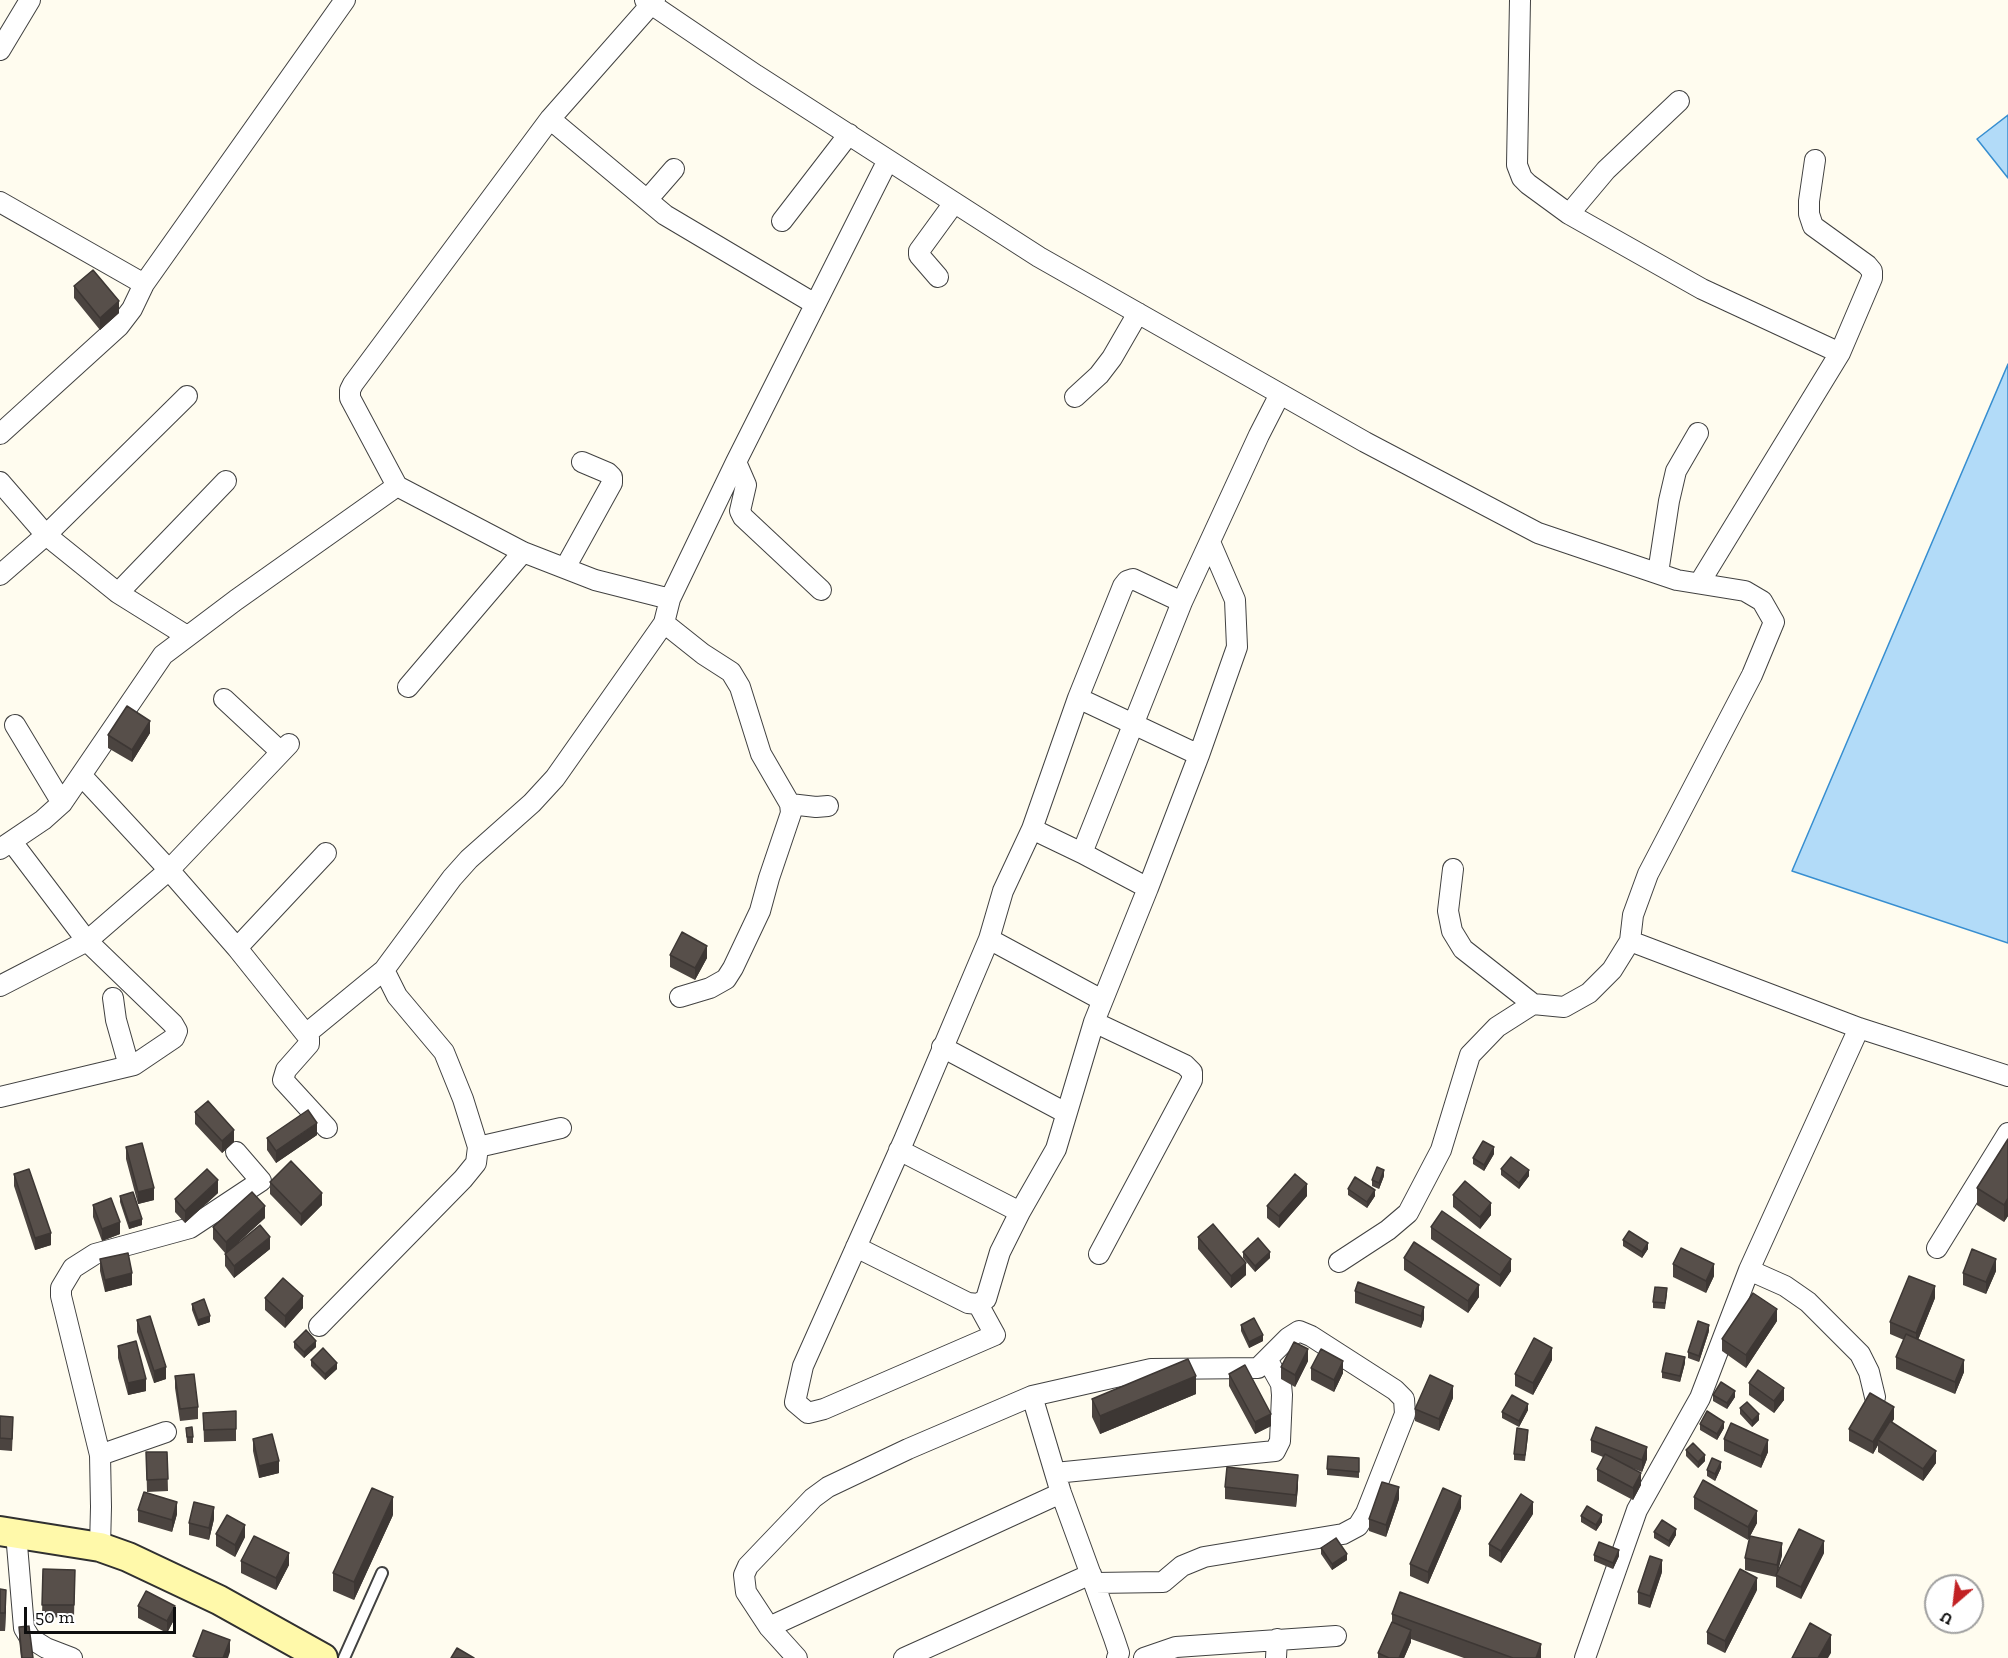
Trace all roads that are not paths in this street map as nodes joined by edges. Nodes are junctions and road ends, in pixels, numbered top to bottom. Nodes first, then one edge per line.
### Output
1 (30, 0) edge
2 (345, 0) edge
3 (1520, 0) edge
4 (650, 2) edge
5 (0, 50) edge
6 (1679, 101) dead end
7 (550, 118) junction
8 (849, 134) junction
9 (888, 160) junction
10 (1815, 160) dead end
11 (674, 169) dead end
12 (647, 200) junction
13 (0, 201) edge
14 (954, 203) junction
15 (1569, 214) junction
16 (782, 221) dead end
17 (938, 277) dead end
18 (144, 284) junction
19 (815, 304) junction
20 (1138, 313) junction
21 (1840, 353) junction
22 (1280, 394) junction
23 (187, 396) dead end
24 (1075, 397) dead end
25 (1698, 433) dead end
26 (0, 434) edge
27 (582, 462) dead end
28 (736, 462) junction
29 (226, 481) dead end
30 (0, 482) edge
31 (397, 486) junction
32 (46, 535) junction
33 (1210, 542) junction
34 (523, 552) junction
35 (565, 568) junction
36 (1658, 573) junction
37 (0, 575) edge
38 (1700, 582) junction
39 (820, 590) dead end
40 (118, 593) junction
41 (670, 599) junction
42 (1182, 602) junction
43 (664, 623) junction
44 (187, 636) junction
45 (408, 687) dead end
46 (225, 699) dead end
47 (1078, 699) junction
48 (15, 725) dead end
49 (1133, 725) junction
50 (1199, 755) junction
51 (81, 775) junction
52 (62, 803) junction
53 (790, 804) junction
54 (828, 806) dead end
55 (1032, 829) junction
56 (6, 846) edge
57 (326, 853) dead end
58 (1082, 853) junction
59 (1453, 869) dead end
60 (169, 870) junction
61 (1148, 888) junction
62 (989, 939) junction
63 (87, 941) junction
64 (1630, 941) junction
65 (237, 948) junction
66 (384, 970) junction
67 (0, 987) edge
68 (680, 997) dead end
69 (113, 999) dead end
70 (1102, 1000) junction
71 (1533, 1004) junction
72 (1094, 1022) junction
73 (1859, 1028) junction
74 (306, 1034) junction
75 (942, 1047) junction
76 (129, 1066) junction
77 (2008, 1076) edge
78 (0, 1097) edge
79 (1066, 1113) junction
80 (327, 1128) dead end
81 (561, 1128) dead end
82 (2008, 1133) edge
83 (478, 1147) junction
84 (899, 1150) junction
85 (236, 1152) dead end
86 (1020, 1212) junction
87 (856, 1247) junction
88 (1937, 1248) dead end
89 (1099, 1254) dead end
90 (1339, 1262) dead end
91 (1749, 1270) junction
92 (978, 1304) junction
93 (319, 1326) dead end
94 (1267, 1359) junction
95 (1032, 1396) junction
96 (1875, 1397) edge
97 (166, 1432) dead end
98 (100, 1455) junction
99 (1055, 1473) junction
100 (1061, 1494) junction
101 (8, 1532) edge
102 (100, 1547) junction
103 (382, 1573) dead end
104 (1093, 1578) junction
105 (769, 1628) junction
106 (1336, 1636) dead end
107 (1276, 1649) edge
108 (1176, 1652) edge
109 (72, 1658) edge
110 (323, 1658) edge
111 (344, 1658) edge
112 (797, 1658) edge
113 (904, 1658) edge
114 (1117, 1658) edge
115 (1144, 1658) edge
116 (1585, 1658) edge

1 - 5 street
2 - 18 street
3 - 15 street
4 - 7 street
4 - 8 street
6 - 15 street
7 - 12 street
7 - 31 street
8 - 9 street
8 - 16 street
9 - 14 street
9 - 19 street
10 - 21 street
11 - 12 street
12 - 19 street
13 - 18 street
14 - 17 street
14 - 20 street
15 - 21 street
18 - 26 street
19 - 28 street
20 - 22 street
20 - 24 street
21 - 38 street
22 - 33 street
22 - 36 street
23 - 32 street
25 - 36 street
27 - 35 street
28 - 39 street
28 - 41 street
29 - 40 street
30 - 32 street
31 - 34 street
31 - 44 street
32 - 37 street
32 - 40 street
33 - 42 street
33 - 50 street
34 - 35 street
34 - 45 street
35 - 41 street
36 - 38 street
38 - 64 street
40 - 44 street
41 - 43 street
42 - 47 street
42 - 49 street
43 - 53 street
43 - 66 street
44 - 51 street
46 - 60 street
47 - 49 street
47 - 55 street
48 - 52 street
49 - 50 street
49 - 58 street
50 - 61 street
51 - 52 street
51 - 60 street
52 - 56 street
53 - 54 street
53 - 68 street
55 - 58 street
55 - 62 street
56 - 63 street
57 - 65 street
58 - 61 street
59 - 71 street
60 - 63 street
60 - 65 street
61 - 70 street
62 - 70 street
62 - 75 street
63 - 67 street
63 - 76 street
64 - 71 street
64 - 73 street
65 - 74 street
66 - 74 street
66 - 83 street
69 - 76 street
70 - 72 street
71 - 90 street
72 - 79 street
72 - 89 street
73 - 77 street
73 - 91 street
74 - 80 street
75 - 79 street
75 - 84 street
76 - 78 street
79 - 86 street
81 - 83 street
82 - 88 street
83 - 93 street
84 - 86 street
84 - 87 street
85 - 98 street
86 - 92 street
87 - 92 street
87 - 92 street
91 - 96 street
91 - 116 street
94 - 95 street
94 - 99 street
94 - 104 street
95 - 99 street
95 - 105 street
97 - 98 street
98 - 102 street
99 - 100 street
100 - 104 street
100 - 105 street
101 - 102 street
101 - 109 street
102 - 110 street
103 - 111 lane
104 - 113 street
104 - 114 street
105 - 112 street
106 - 107 street
107 - 108 street
108 - 115 street

